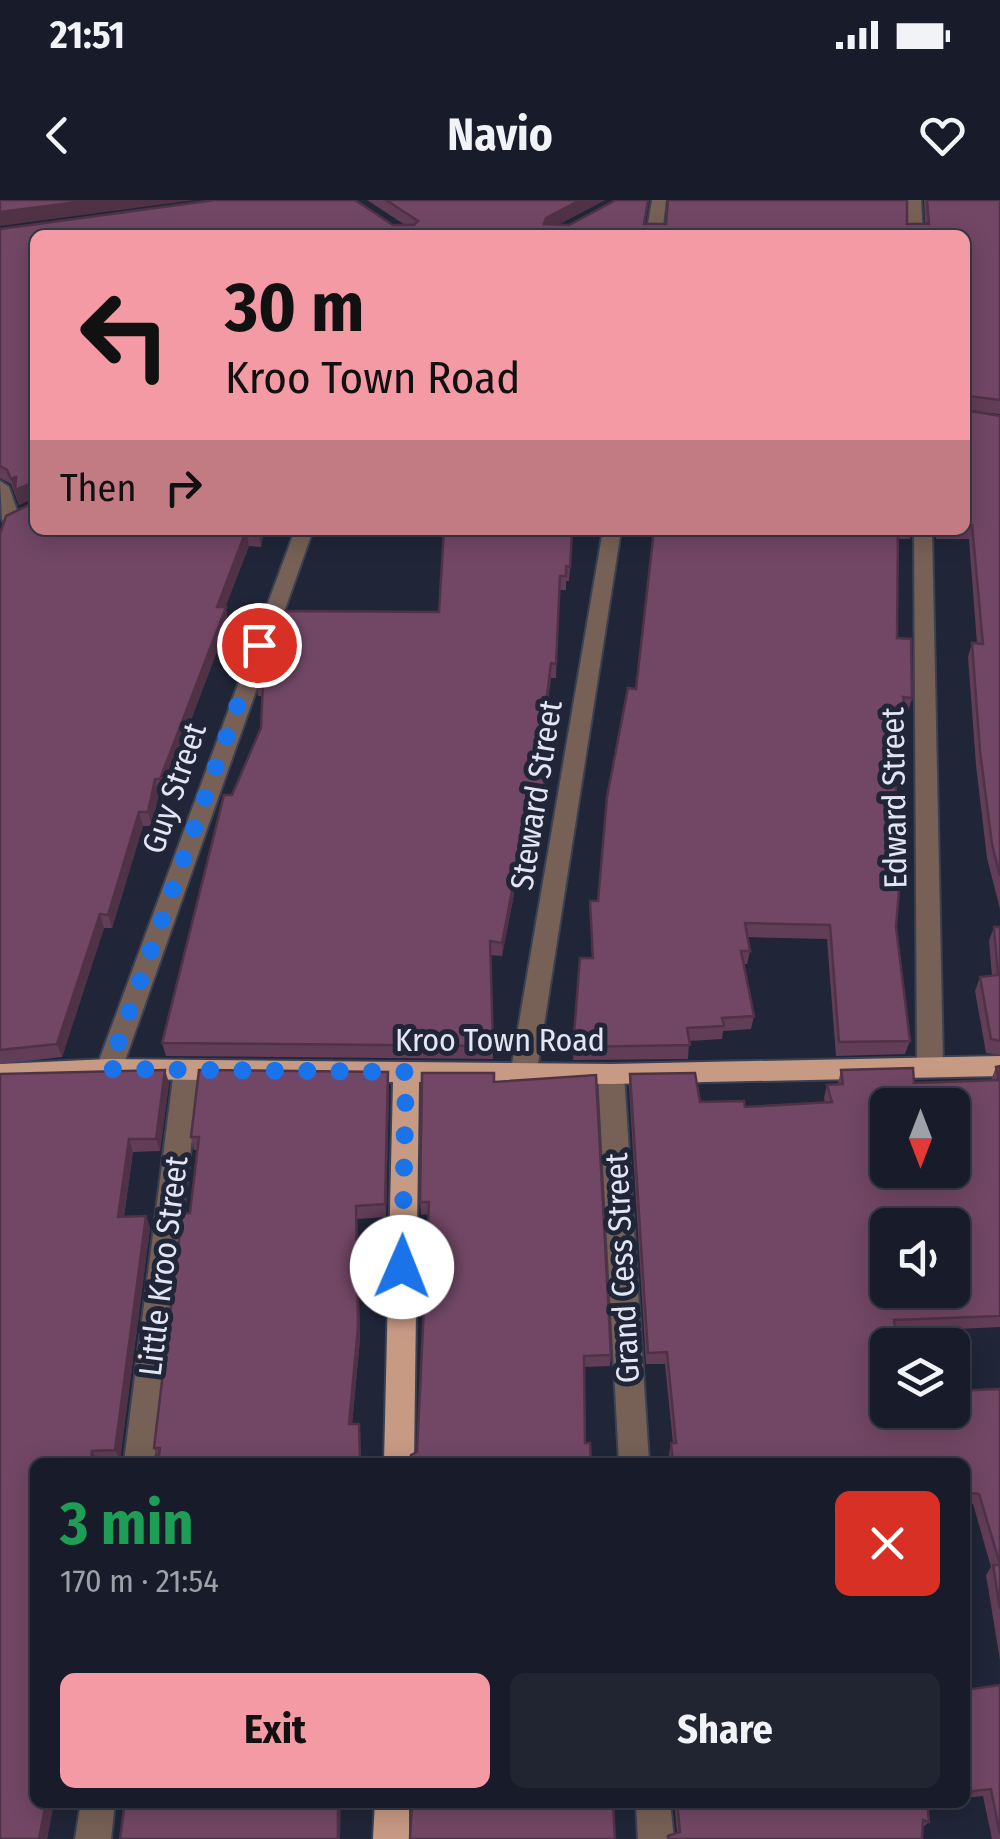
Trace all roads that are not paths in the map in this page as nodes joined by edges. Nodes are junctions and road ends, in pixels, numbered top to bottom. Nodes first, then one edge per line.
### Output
1 (659, 200) edge
2 (914, 200) edge
3 (655, 230) edge
4 (915, 230) edge
5 (0, 487) edge
6 (30, 510) edge
7 (5, 522) edge
8 (302, 535) edge
9 (611, 535) edge
10 (922, 535) edge
11 (930, 1065) junction
12 (1000, 1066) edge
13 (109, 1069) junction
14 (187, 1070) junction
15 (524, 1070) junction
16 (406, 1072) junction
17 (0, 1074) edge
18 (611, 1074) junction
19 (139, 1458) edge
20 (398, 1458) edge
21 (634, 1458) edge
22 (97, 1808) edge
23 (392, 1808) edge
24 (654, 1808) edge
25 (93, 1839) edge
26 (391, 1839) edge
27 (656, 1839) edge

1 - 3 street
2 - 4 street
5 - 7 street
6 - 7 main road
8 - 13 street, Guy Street
9 - 15 street, Steward Street
10 - 11 street, Edward Street
11 - 12 main road, Kroo Town Road
11 - 18 main road, Kroo Town Road
13 - 14 main road, Kroo Town Road
13 - 17 main road, Kroo Town Road
14 - 16 main road, Kroo Town Road
14 - 19 street, Little Kroo Street
15 - 16 main road, Kroo Town Road
15 - 18 main road, Kroo Town Road
16 - 20 main road
18 - 21 street, Grand Cess Street
22 - 25 street
23 - 26 main road
24 - 27 street

